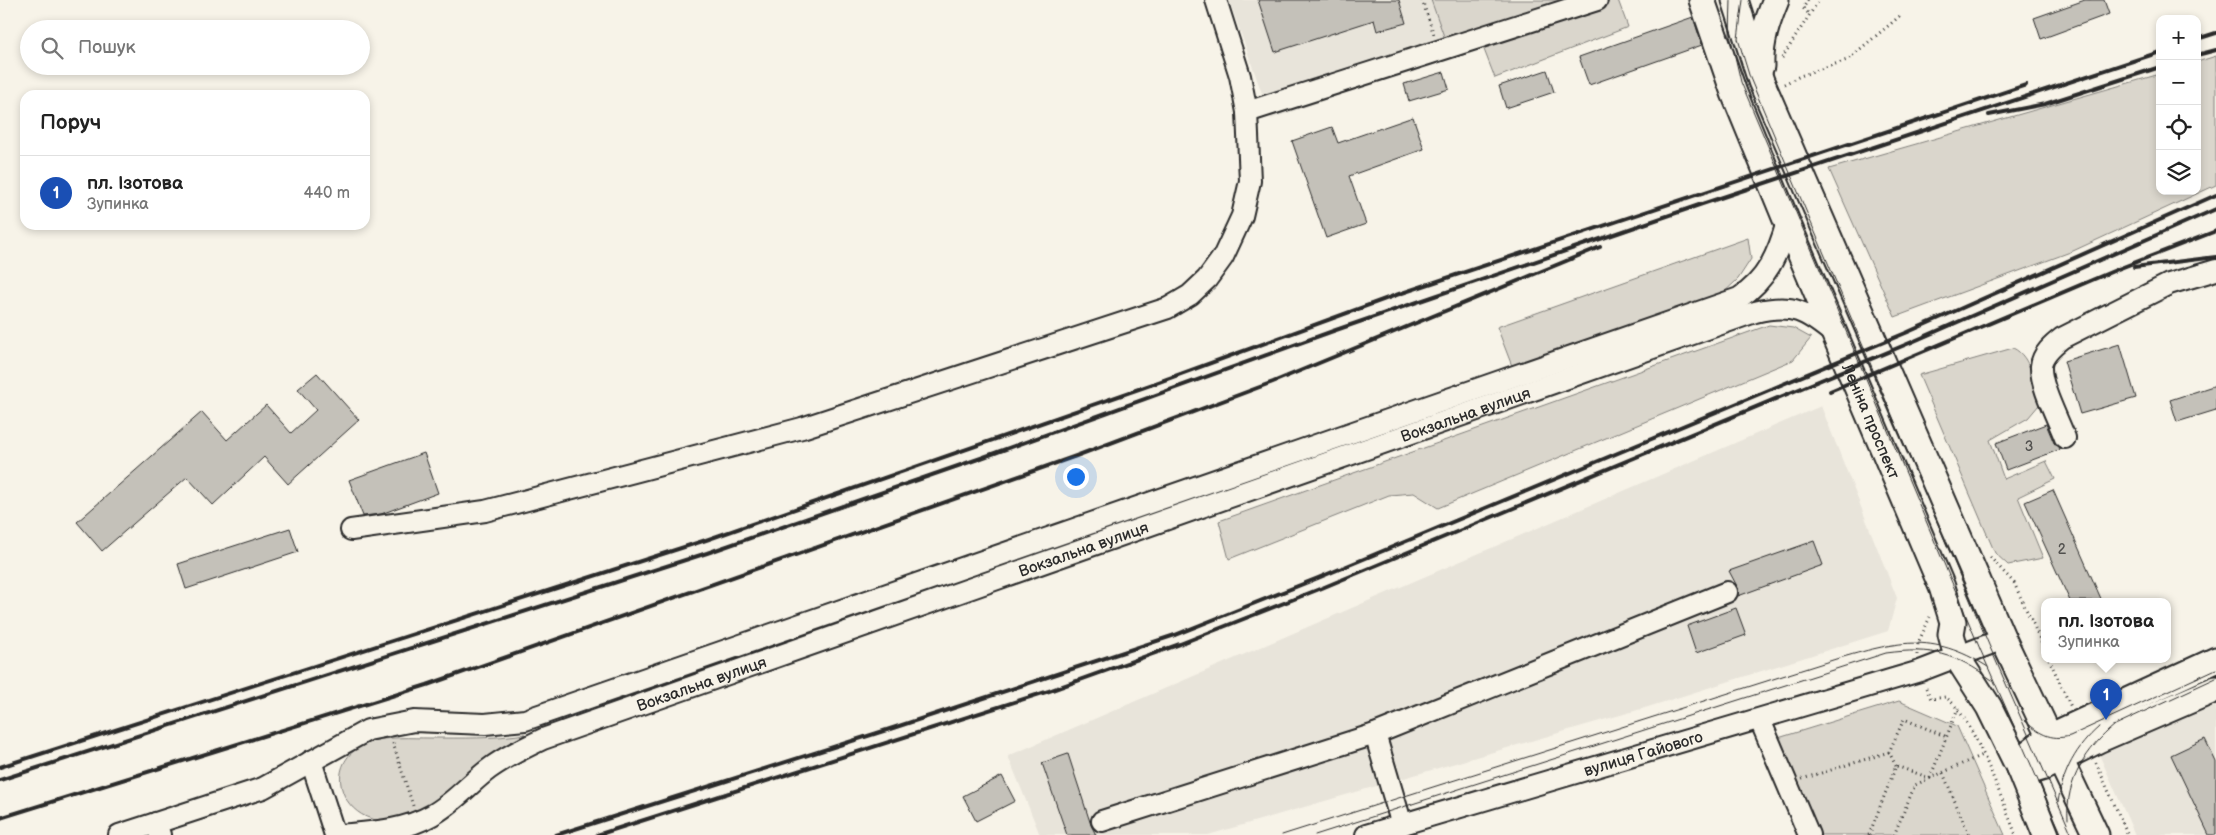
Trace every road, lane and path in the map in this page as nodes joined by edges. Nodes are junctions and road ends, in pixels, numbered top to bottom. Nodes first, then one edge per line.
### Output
1 (1216, 0) edge
2 (1422, 0) edge
3 (1597, 0) edge
4 (1694, 0) edge
5 (1735, 0) edge
6 (1776, 0) edge
7 (1808, 0) edge
8 (1819, 0) edge
9 (1708, 6) edge
10 (1810, 14) junction
11 (1900, 16) dead end
12 (1440, 50) junction
13 (1780, 64) dead end
14 (1771, 80) junction
15 (1247, 112) junction
16 (1787, 222) junction
17 (2216, 270) edge
18 (1836, 337) junction
19 (2065, 438) dead end
20 (351, 530) dead end
21 (1988, 554) dead end
22 (1942, 587) junction
23 (1727, 592) dead end
24 (2003, 639) junction
25 (2041, 641) edge
26 (1954, 646) junction
27 (2216, 660) edge
28 (2051, 663) edge
29 (1920, 671) junction
30 (2216, 689) edge
31 (1989, 707) junction
32 (1958, 708) junction
33 (1760, 720) junction
34 (387, 725) junction
35 (1375, 734) junction
36 (2084, 734) junction
37 (1947, 737) junction
38 (2054, 748) junction
39 (1889, 752) junction
40 (1982, 755) junction
41 (311, 761) junction
42 (1896, 766) junction
43 (2019, 768) junction
44 (1943, 773) junction
45 (1930, 778) junction
46 (1787, 783) junction
47 (1102, 821) dead end
48 (418, 822) junction
49 (1402, 825) junction
50 (158, 829) edge
51 (1370, 834) edge
52 (119, 835) edge
53 (337, 835) edge
54 (1809, 835) edge
55 (1869, 835) edge
56 (1894, 835) edge
57 (1969, 835) edge
58 (2016, 835) edge
59 (2046, 835) edge
60 (2096, 835) edge
61 (2128, 835) edge

1 - 15 street
2 - 12 path
3 - 12 street
4 - 9 street
5 - 14 main road, Леніна проспект
6 - 14 main road, Леніна проспект
7 - 10 path
8 - 10 path
9 - 16 main road, Леніна проспект
10 - 13 path
11 - 14 path
12 - 15 street
14 - 24 main road, Леніна проспект
15 - 20 street
16 - 18 main road, Леніна проспект
16 - 34 street, Вокзальна вулиця
17 - 19 street
18 - 22 main road, Леніна проспект
18 - 48 street, Вокзальна вулиця
21 - 25 path
22 - 26 main road, Леніна проспект
22 - 29 path
23 - 35 street
24 - 26 street
24 - 38 main road, Леніна проспект
26 - 29 street
26 - 31 main road, Леніна проспект
27 - 36 main road
28 - 36 path
29 - 31 street, вулиця Гайового
29 - 32 path
29 - 33 street, вулиця Гайового
30 - 36 main road
31 - 43 main road, Леніна проспект
32 - 37 path
32 - 40 path
33 - 46 street
33 - 49 street, вулиця Гайового
34 - 41 street, Вокзальна вулиця
34 - 48 path
35 - 47 street
35 - 49 street
36 - 38 main road
36 - 61 path
37 - 39 path
37 - 45 path
38 - 43 main road
38 - 60 main road, Леніна проспект
39 - 42 path
39 - 46 path
40 - 44 path
40 - 58 path
41 - 50 street, Вокзальна вулиця
41 - 53 street, Вокзальна вулиця
42 - 45 path
42 - 55 path
43 - 59 main road, Леніна проспект
44 - 45 path
44 - 57 path
45 - 56 path
46 - 54 street
48 - 53 street, Вокзальна вулиця
49 - 51 street, вулиця Гайового
50 - 52 street, Вокзальна вулиця

